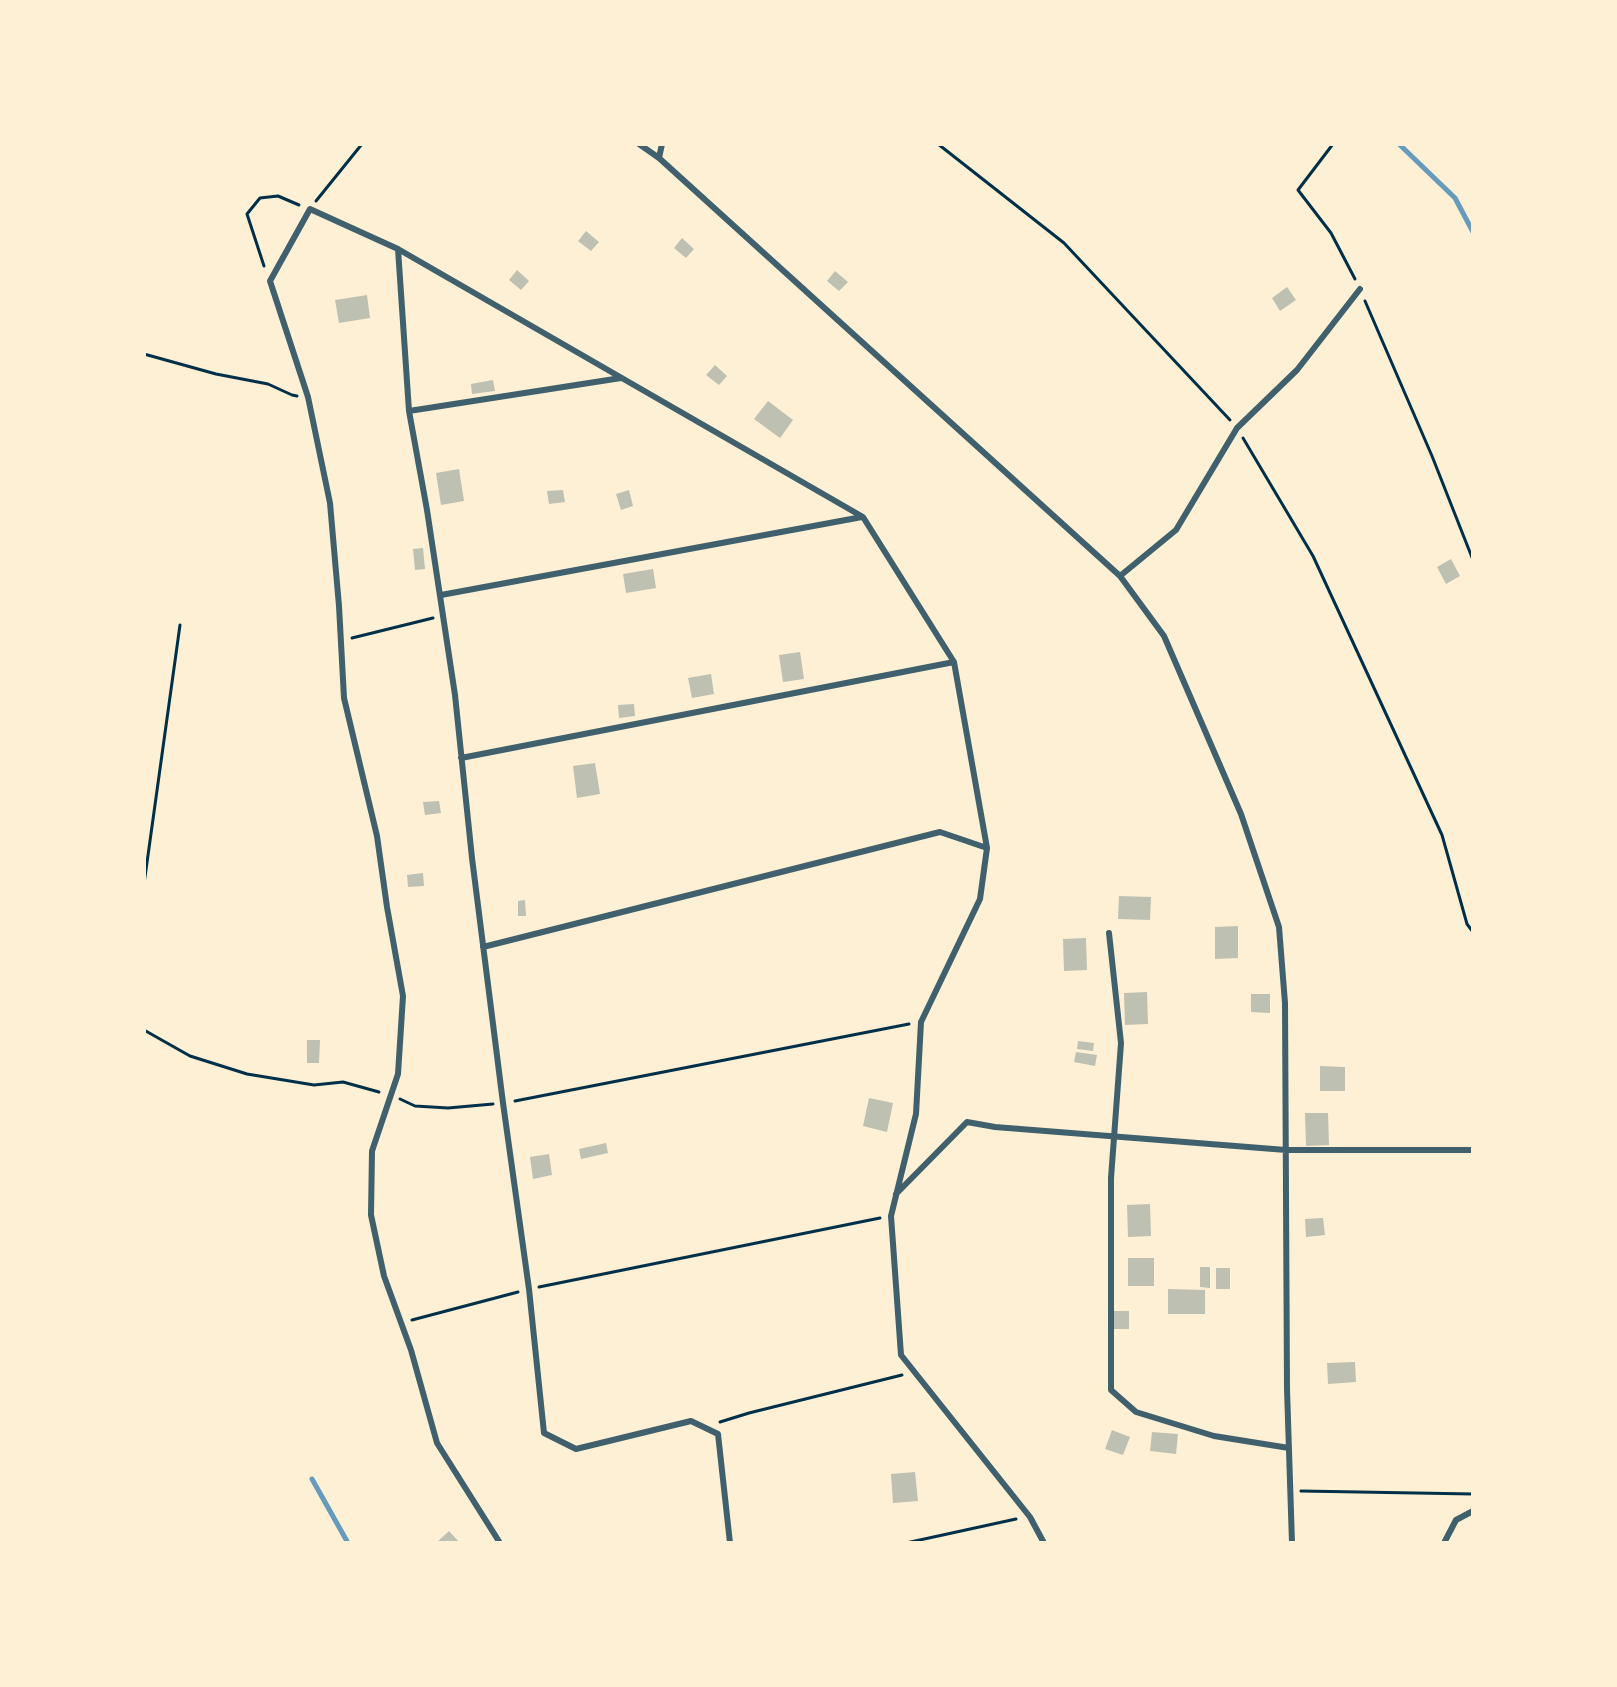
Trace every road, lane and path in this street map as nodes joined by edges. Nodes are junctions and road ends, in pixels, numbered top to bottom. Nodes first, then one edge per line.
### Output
1 (362, 144) edge
2 (639, 144) edge
3 (662, 144) edge
4 (938, 144) edge
5 (1333, 144) edge
6 (659, 158) junction
7 (310, 209) junction
8 (398, 249) junction
9 (270, 281) junction
10 (1360, 289) junction
11 (144, 354) edge
12 (621, 378) junction
13 (308, 397) junction
14 (409, 411) junction
15 (1237, 428) junction
16 (863, 517) junction
17 (1473, 560) edge
18 (1120, 576) junction
19 (441, 595) junction
20 (443, 616) junction
21 (180, 625) dead end
22 (341, 641) junction
23 (954, 662) junction
24 (461, 758) junction
25 (987, 848) junction
26 (144, 884) edge
27 (1473, 932) edge
28 (1109, 933) dead end
29 (483, 947) junction
30 (921, 1022) junction
31 (144, 1030) edge
32 (391, 1095) junction
33 (503, 1103) junction
34 (1114, 1137) junction
35 (1286, 1150) junction
36 (1473, 1150) edge
37 (896, 1195) junction
38 (891, 1216) junction
39 (529, 1289) junction
40 (415, 1319) dead end
41 (915, 1372) junction
42 (704, 1427) junction
43 (1289, 1448) junction
44 (1290, 1491) junction
45 (1473, 1494) edge
46 (1473, 1511) edge
47 (1030, 1516) junction
48 (500, 1543) edge
49 (730, 1543) edge
50 (906, 1543) edge
51 (1044, 1543) edge
52 (1292, 1543) edge
53 (1444, 1543) edge

1 - 7 path
2 - 6 street
3 - 6 street
4 - 15 path
5 - 10 path
6 - 18 street
7 - 8 street
7 - 9 street
7 - 9 path
8 - 12 street
8 - 14 street
9 - 13 street
10 - 15 street
10 - 17 path
11 - 13 path
12 - 14 street
12 - 16 street
13 - 22 street
14 - 19 street
15 - 18 street
15 - 27 path
16 - 19 street
16 - 23 street
18 - 35 street
19 - 20 street
20 - 22 path
20 - 24 street
21 - 26 path
22 - 32 street
23 - 24 street
23 - 25 street
24 - 29 street
25 - 29 street
25 - 30 street
28 - 34 street
29 - 33 street
30 - 33 path
30 - 37 street
31 - 32 path
32 - 33 path
32 - 48 street
33 - 39 street
34 - 35 street
34 - 37 street
34 - 43 street
35 - 36 street
35 - 43 street
37 - 38 street
38 - 39 path
38 - 41 street
39 - 40 path
39 - 42 street
41 - 42 path
41 - 47 street
42 - 49 street
43 - 44 street
44 - 45 path
44 - 52 street
46 - 53 street
47 - 50 path
47 - 51 street

